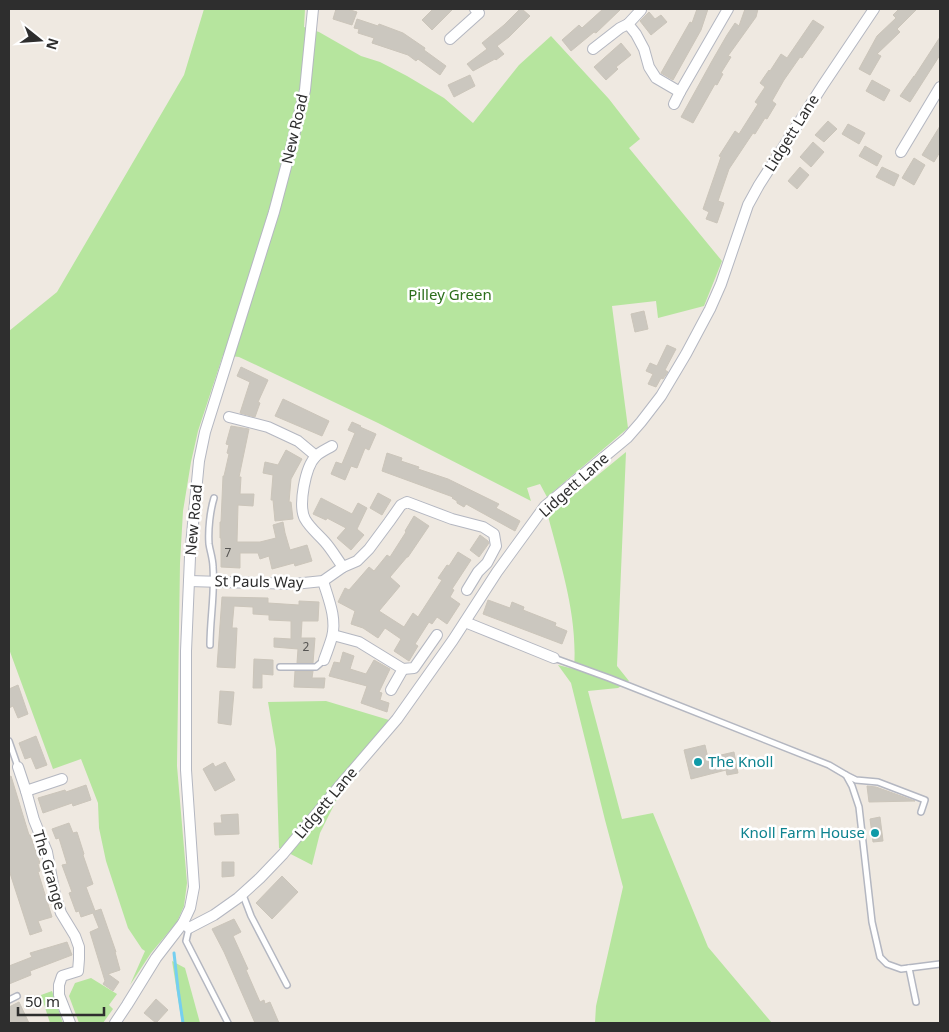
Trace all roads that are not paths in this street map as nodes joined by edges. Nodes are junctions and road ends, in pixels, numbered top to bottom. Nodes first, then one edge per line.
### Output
1 (313, 9) edge
2 (728, 9) edge
3 (874, 9) edge
4 (480, 10) edge
5 (641, 10) edge
6 (628, 24) junction
7 (450, 39) dead end
8 (593, 49) dead end
9 (940, 88) edge
10 (680, 92) junction
11 (674, 104) dead end
12 (901, 152) dead end
13 (229, 417) dead end
14 (332, 446) dead end
15 (316, 456) junction
16 (214, 498) dead end
17 (343, 567) junction
18 (189, 581) junction
19 (323, 581) junction
20 (213, 582) junction
21 (467, 590) dead end
22 (465, 622) junction
23 (333, 635) junction
24 (437, 635) dead end
25 (210, 644) dead end
26 (554, 658) joint
27 (324, 660) joint
28 (280, 667) dead end
29 (403, 669) junction
30 (391, 690) dead end
31 (9, 741) edge
32 (18, 767) joint
33 (846, 775) junction
34 (62, 779) dead end
35 (26, 791) junction
36 (921, 812) dead end
37 (242, 894) junction
38 (186, 926) junction
39 (940, 964) edge
40 (909, 968) junction
41 (287, 985) dead end
42 (17, 996) dead end
43 (9, 1000) edge
44 (916, 1002) dead end
45 (70, 1023) edge
46 (115, 1023) edge
47 (228, 1023) edge

1 - 18 street, New Road
2 - 10 street
3 - 22 street, Lidgett Lane
4 - 7 street
5 - 6 street
6 - 8 street
6 - 10 street
9 - 12 street
10 - 11 street
13 - 15 street
14 - 15 street
15 - 17 street
16 - 20 lane
17 - 19 street, St Pauls Way
17 - 21 street, St Pauls Way
18 - 20 street, St Pauls Way
18 - 38 street, New Road
19 - 20 street, St Pauls Way
19 - 23 street
20 - 25 lane
22 - 26 street
22 - 37 street, Lidgett Lane
23 - 27 street
23 - 29 street
24 - 29 street
26 - 33 lane
27 - 28 lane
29 - 30 street
31 - 32 lane
32 - 35 street, The Grange
33 - 36 lane
33 - 40 lane
34 - 35 street
35 - 45 street, The Grange
37 - 38 street, Lidgett Lane
37 - 41 lane
38 - 46 street, New Road
38 - 47 lane
39 - 40 lane
40 - 44 lane
42 - 43 lane

